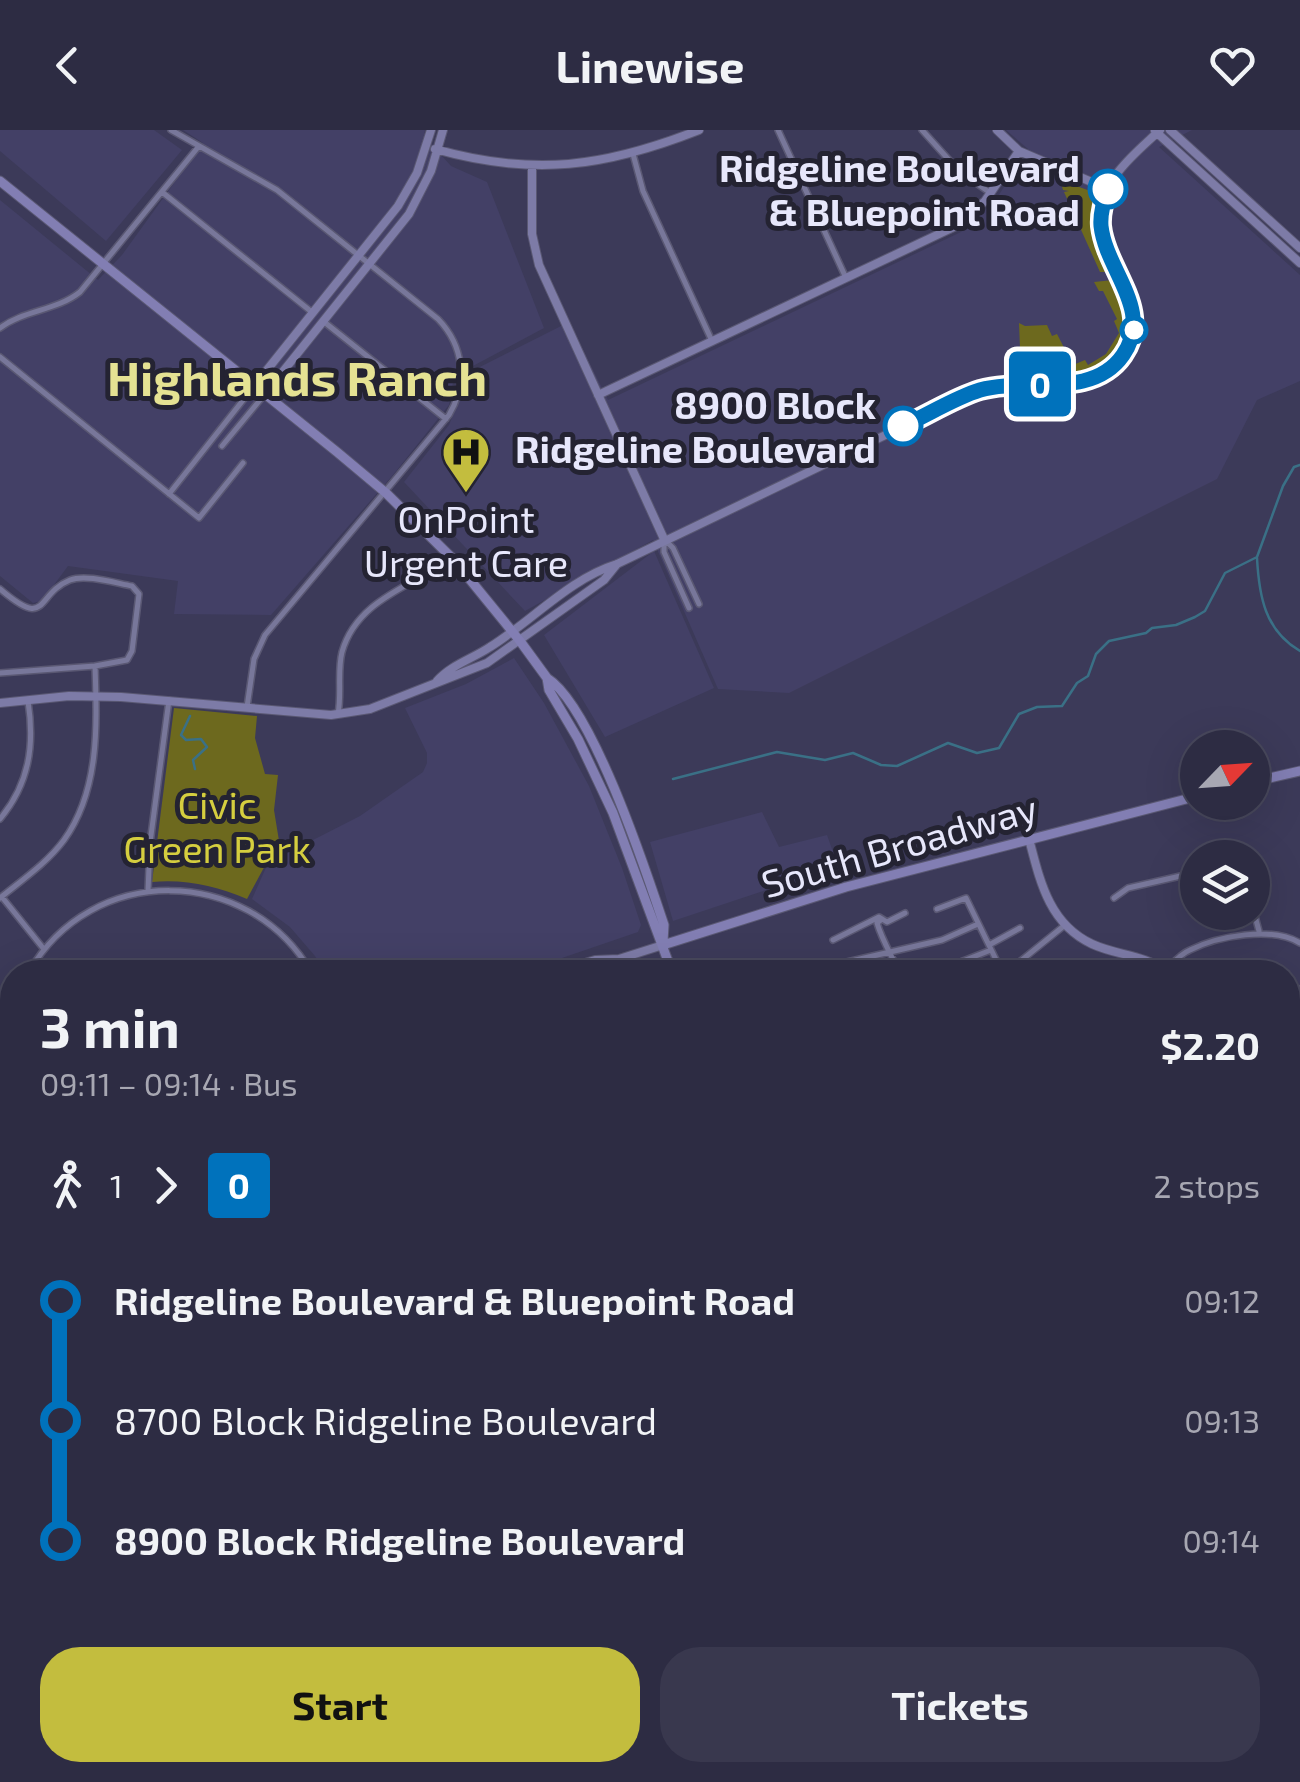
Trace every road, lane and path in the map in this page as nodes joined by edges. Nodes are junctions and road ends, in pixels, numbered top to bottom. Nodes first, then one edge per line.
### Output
1 (171, 130) edge
2 (430, 130) edge
3 (443, 130) edge
4 (699, 130) edge
5 (778, 130) edge
6 (922, 130) edge
7 (997, 130) edge
8 (1170, 130) edge
9 (1157, 131) edge
10 (199, 146) junction
11 (426, 146) junction
12 (439, 150) junction
13 (1020, 152) junction
14 (633, 154) junction
15 (532, 166) junction
16 (0, 181) edge
17 (1108, 189) junction
18 (162, 192) junction
19 (992, 194) junction
20 (1287, 250) junction
21 (1300, 251) edge
22 (360, 256) junction
23 (1300, 262) edge
24 (104, 264) junction
25 (370, 264) junction
26 (846, 278) junction
27 (313, 313) junction
28 (324, 321) junction
29 (0, 328) edge
30 (712, 340) junction
31 (0, 357) edge
32 (255, 385) junction
33 (265, 394) junction
34 (598, 395) junction
35 (446, 418) junction
36 (222, 446) dead end
37 (243, 462) dead end
38 (386, 493) junction
39 (170, 494) junction
40 (664, 539) junction
41 (452, 558) junction
42 (0, 589) edge
43 (699, 604) dead end
44 (689, 608) dead end
45 (517, 636) junction
46 (95, 666) junction
47 (0, 673) edge
48 (96, 696) junction
49 (169, 700) junction
50 (28, 702) junction
51 (0, 703) edge
52 (247, 707) junction
53 (338, 714) junction
54 (1300, 772) edge
55 (1270, 778) edge
56 (1180, 801) edge
57 (0, 820) edge
58 (1030, 839) junction
59 (1180, 876) edge
60 (148, 891) junction
61 (0, 896) edge
62 (1114, 898) dead end
63 (937, 910) dead end
64 (904, 913) dead end
65 (883, 919) junction
66 (978, 924) junction
67 (1065, 925) junction
68 (1020, 928) dead end
69 (1259, 932) joint
70 (833, 940) dead end
71 (1300, 942) edge
72 (664, 945) junction
73 (990, 947) junction
74 (43, 948) junction
75 (892, 951) junction
76 (1128, 954) junction
77 (619, 959) joint
78 (36, 960) edge
79 (302, 960) edge
80 (595, 960) edge
81 (668, 960) edge
82 (862, 960) edge
83 (895, 960) edge
84 (963, 960) edge
85 (998, 960) edge
86 (1020, 960) edge
87 (1127, 960) edge
88 (1149, 960) edge
89 (1179, 960) edge

1 - 10 street
2 - 11 street
3 - 12 street
4 - 14 street
5 - 26 street
6 - 19 street
7 - 13 street
8 - 21 street
9 - 17 street
9 - 20 street
10 - 18 street
10 - 22 street
11 - 12 street
11 - 22 street
12 - 15 street
12 - 25 street
13 - 17 street
13 - 19 street
14 - 15 street
14 - 30 street
15 - 34 street
16 - 24 main road
17 - 40 street
18 - 24 street
18 - 27 street
19 - 26 street
20 - 21 street
20 - 23 street
22 - 25 street
22 - 27 street
24 - 29 street
24 - 32 main road
25 - 28 street
25 - 35 street
26 - 30 street
27 - 32 street
28 - 33 street
28 - 35 street
30 - 34 street
31 - 39 street
32 - 33 main road
32 - 39 street
33 - 36 street
33 - 38 main road
34 - 40 street
35 - 38 street
37 - 39 street
38 - 41 main road
38 - 52 street
40 - 43 street
40 - 44 street
40 - 45 street
41 - 45 main road
41 - 53 street
42 - 46 street
45 - 53 street
45 - 72 main road
46 - 47 street
46 - 48 street
48 - 49 street
48 - 50 street
48 - 61 street
49 - 52 street
49 - 60 street
50 - 51 street
50 - 57 street
52 - 53 street
54 - 55 main road
56 - 58 main road, South Broadway
58 - 67 street
58 - 72 main road, South Broadway
59 - 62 street
60 - 74 street
60 - 79 street
61 - 74 street
63 - 66 street
64 - 65 street
65 - 70 street
65 - 75 street
66 - 73 street
66 - 75 street
67 - 76 street
67 - 86 street
68 - 73 street
69 - 71 street
69 - 89 street
72 - 77 street, South Broadway
72 - 81 main road
73 - 84 street
73 - 85 street
74 - 78 street
75 - 82 street
75 - 83 street
76 - 87 street
76 - 88 street
77 - 80 street, South Broadway

